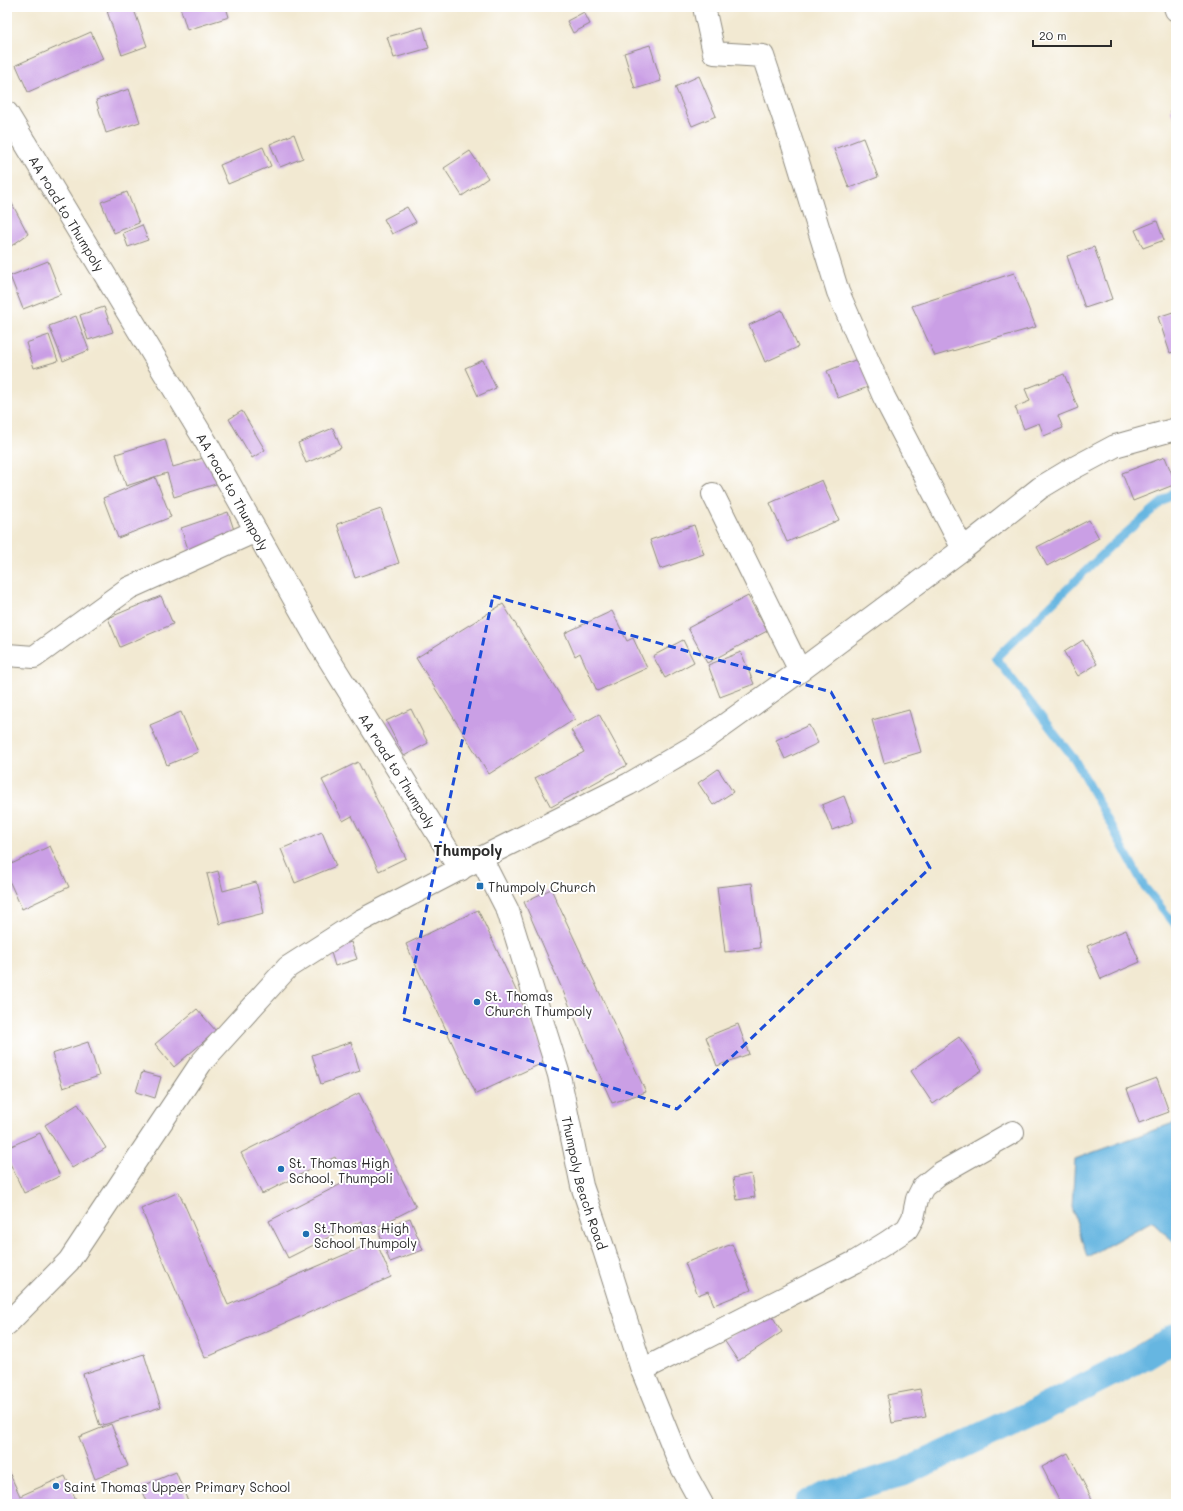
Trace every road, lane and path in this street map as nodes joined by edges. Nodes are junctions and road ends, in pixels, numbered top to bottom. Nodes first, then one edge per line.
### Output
1 (704, 7) edge
2 (7, 113) edge
3 (1176, 429) edge
4 (713, 494) dead end
5 (256, 531) junction
6 (963, 549) junction
7 (7, 654) edge
8 (800, 671) junction
9 (481, 858) junction
10 (460, 870) junction
11 (1013, 1132) dead end
12 (7, 1324) edge
13 (642, 1370) junction
14 (702, 1504) edge

1 - 6 main road
2 - 5 main road, AA road to Thumpoly
3 - 6 main road
4 - 8 main road
5 - 7 main road
5 - 10 main road, AA road to Thumpoly
6 - 8 main road
8 - 9 main road
9 - 10 main road
9 - 13 main road, Thumpoly Beach Road
10 - 12 main road
11 - 13 main road
13 - 14 main road, Thumpoly Beach Road

